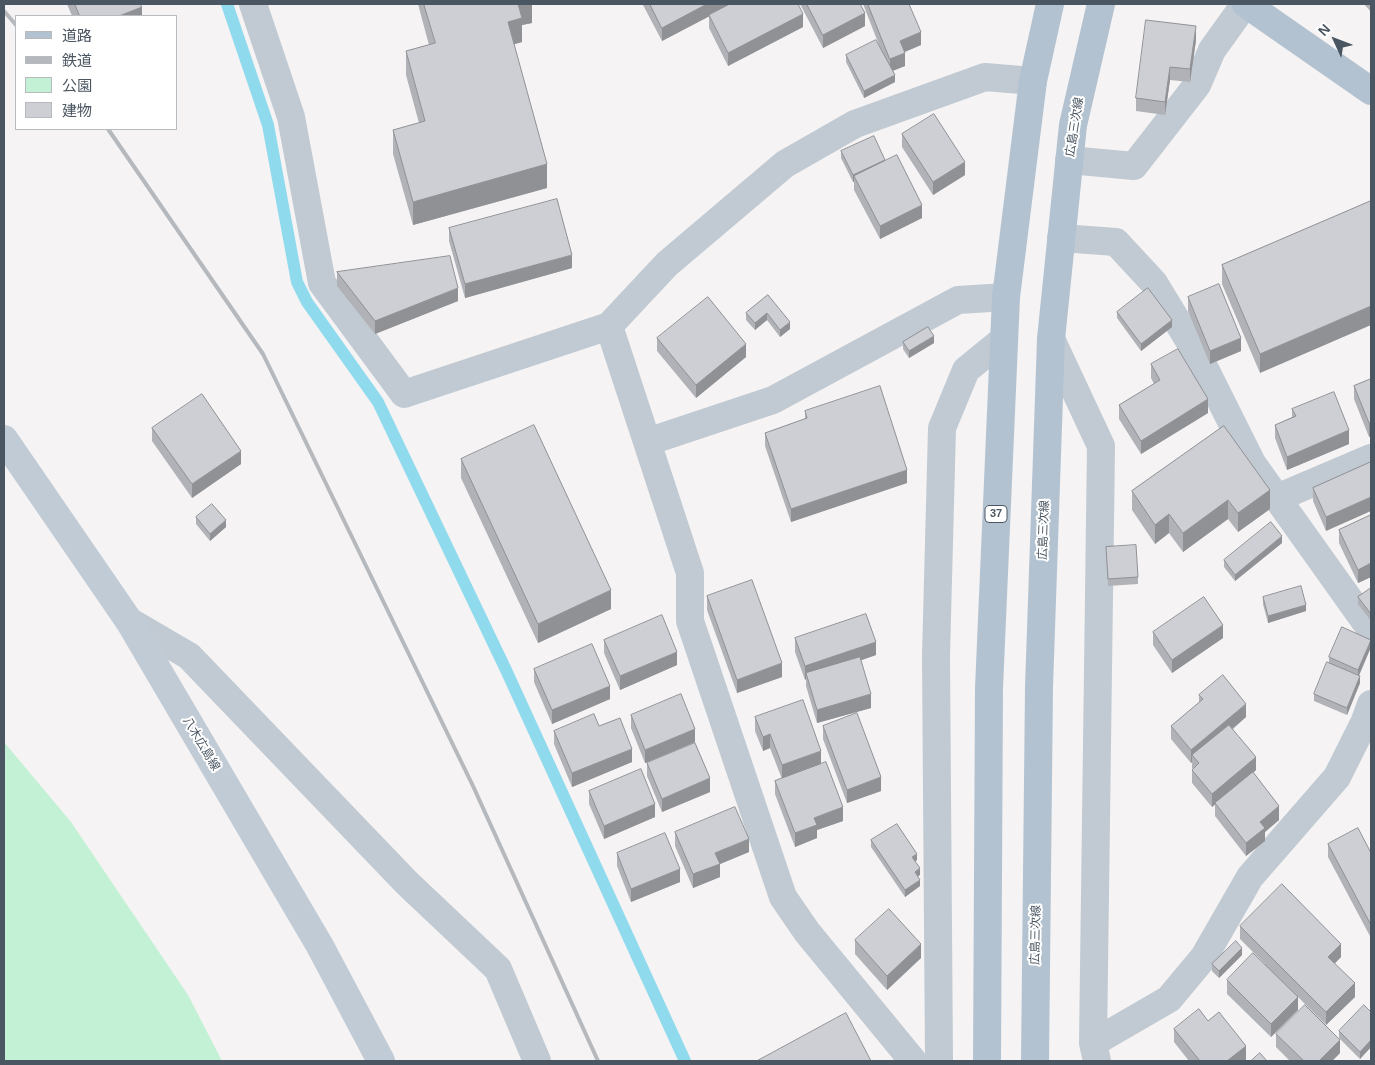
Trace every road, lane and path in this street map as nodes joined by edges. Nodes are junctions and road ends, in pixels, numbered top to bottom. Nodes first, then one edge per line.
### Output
1 (253, 4) edge
2 (1050, 4) edge
3 (1101, 4) edge
4 (1246, 4) edge
5 (1033, 81) junction
6 (1371, 91) edge
7 (1069, 160) junction
8 (1061, 238) junction
9 (1006, 297) junction
10 (608, 326) junction
11 (1004, 339) junction
12 (1050, 339) junction
13 (4, 439) edge
14 (647, 442) junction
15 (1371, 458) edge
16 (1277, 498) junction
17 (129, 622) junction
18 (1371, 630) edge
19 (1371, 704) edge
20 (1095, 1052) edge
21 (381, 1061) edge
22 (537, 1061) edge
23 (913, 1061) edge
24 (939, 1061) edge
25 (988, 1061) edge
26 (1035, 1061) edge

1 - 10 street
2 - 5 main road, 37
3 - 7 main road, 広島三次線
4 - 6 main road
4 - 7 street
5 - 9 main road, 37
5 - 10 street
7 - 8 main road, 広島三次線
8 - 12 main road, 広島三次線
8 - 16 street
9 - 11 main road, 37
9 - 14 street
10 - 14 street
11 - 24 street
11 - 25 main road, 37
12 - 20 street
12 - 26 main road, 広島三次線
13 - 17 main road, 八木広島線
14 - 23 street
15 - 16 street
16 - 18 street
17 - 21 main road, 八木広島線
17 - 22 street
19 - 20 street

